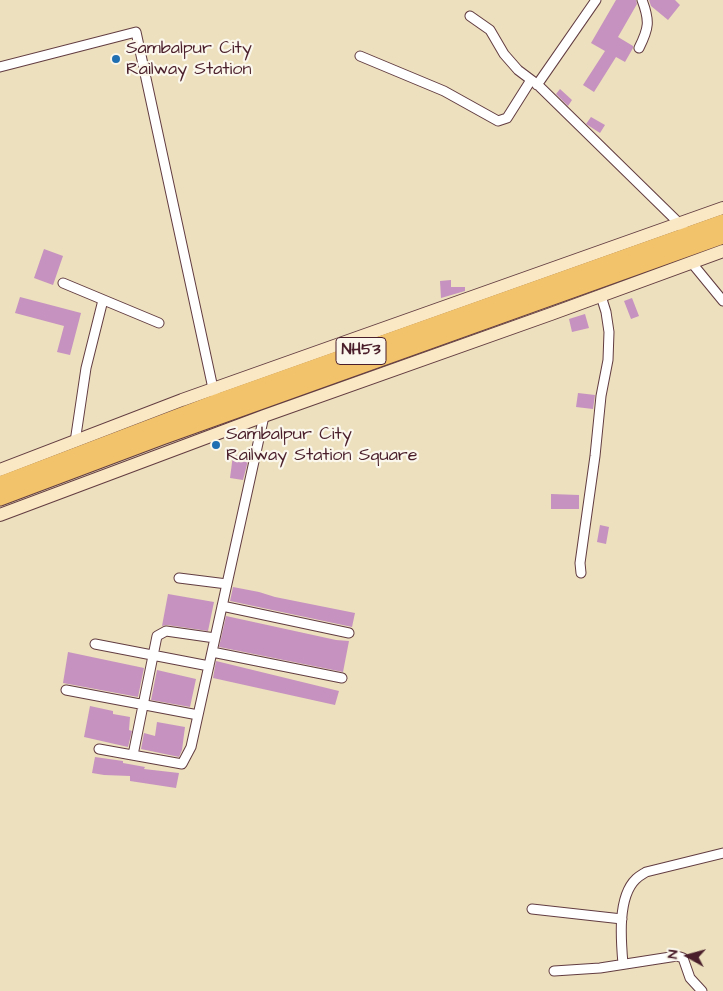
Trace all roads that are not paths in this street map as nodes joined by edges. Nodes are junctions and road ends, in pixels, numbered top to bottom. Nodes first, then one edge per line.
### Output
1 (596, 0) edge
2 (642, 0) edge
3 (470, 16) dead end
4 (639, 48) dead end
5 (360, 56) dead end
6 (0, 67) edge
7 (534, 83) junction
8 (723, 208) edge
9 (723, 222) edge
10 (685, 228) junction
11 (723, 236) edge
12 (723, 251) edge
13 (691, 262) junction
14 (63, 283) dead end
15 (601, 296) junction
16 (103, 300) junction
17 (723, 301) edge
18 (159, 323) dead end
19 (219, 410) junction
20 (264, 416) junction
21 (75, 442) junction
22 (0, 470) edge
23 (0, 484) edge
24 (0, 498) edge
25 (0, 514) edge
26 (581, 573) dead end
27 (179, 578) dead end
28 (228, 584) junction
29 (222, 606) junction
30 (349, 634) dead end
31 (215, 638) junction
32 (95, 644) dead end
33 (212, 652) junction
34 (152, 655) junction
35 (209, 666) junction
36 (342, 678) dead end
37 (66, 690) dead end
38 (144, 705) junction
39 (198, 716) junction
40 (99, 749) dead end
41 (133, 756) junction
42 (723, 853) edge
43 (532, 909) dead end
44 (622, 919) junction
45 (623, 964) junction
46 (554, 971) dead end
47 (702, 991) edge

1 - 7 street
2 - 4 street
3 - 7 street
5 - 7 street
6 - 19 street
7 - 10 street
8 - 10 main road
9 - 10 highway, NH53
10 - 19 highway, NH53
11 - 19 highway, NH53
12 - 13 main road
13 - 15 main road
13 - 17 street
14 - 16 street
15 - 20 main road
15 - 26 street
16 - 18 street
16 - 21 street
19 - 20 main road
19 - 21 main road
19 - 23 highway, NH53
19 - 24 highway, NH53
19 - 25 main road
20 - 28 street
21 - 22 main road
27 - 28 street
28 - 29 street
29 - 30 street
29 - 31 street
31 - 33 street
31 - 34 street
32 - 34 street
33 - 35 street
33 - 36 street
34 - 35 street
34 - 38 street
35 - 39 street
37 - 38 street
38 - 39 street
38 - 41 street
39 - 41 street
40 - 41 street
42 - 44 street
43 - 44 street
44 - 45 street
45 - 46 street
45 - 47 street

